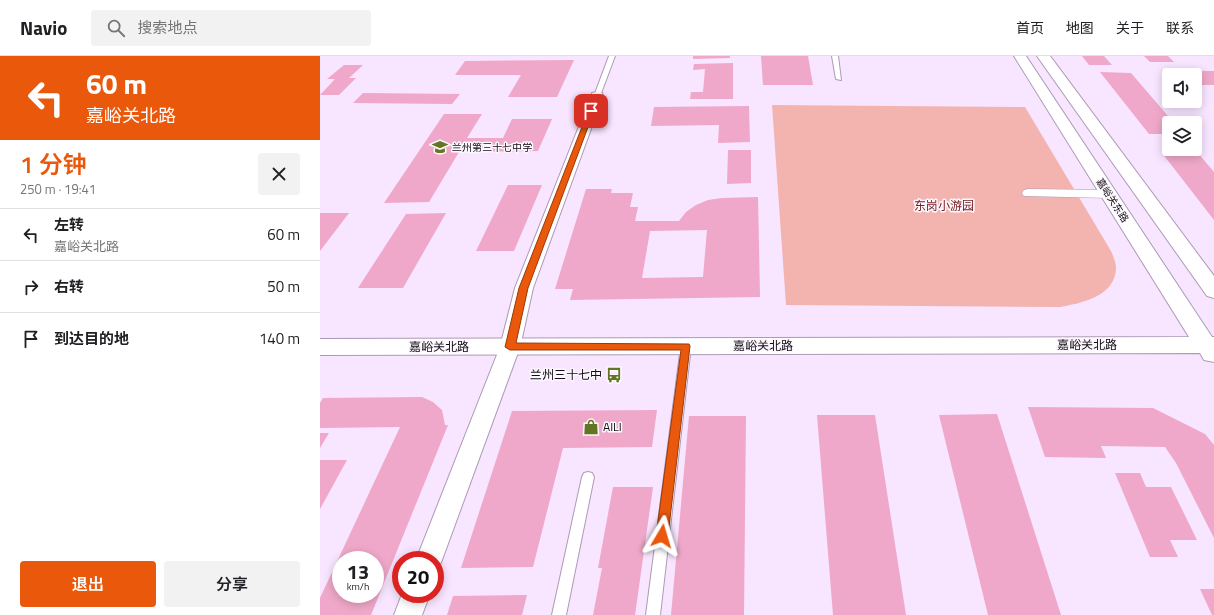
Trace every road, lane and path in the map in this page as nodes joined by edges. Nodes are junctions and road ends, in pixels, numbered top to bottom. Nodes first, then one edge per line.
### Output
1 (612, 56) edge
2 (835, 56) edge
3 (1020, 56) edge
4 (1043, 56) edge
5 (839, 79) dead end
6 (597, 96) joint
7 (1028, 193) dead end
8 (1109, 194) junction
9 (1214, 291) edge
10 (686, 346) junction
11 (320, 347) edge
12 (510, 347) junction
13 (1212, 352) edge
14 (588, 477) dead end
15 (432, 551) edge
16 (413, 603) edge
17 (408, 615) edge
18 (559, 615) edge
19 (653, 615) edge

1 - 6 lane
2 - 5 lane
3 - 8 main road, 嘉峪关东路
4 - 9 main road
6 - 12 street
7 - 8 street
8 - 13 main road, 嘉峪关东路
10 - 12 main road, 嘉峪关北路
10 - 13 main road, 嘉峪关北路
10 - 19 lane
11 - 12 main road, 嘉峪关北路
12 - 15 street
14 - 18 lane
16 - 17 street

